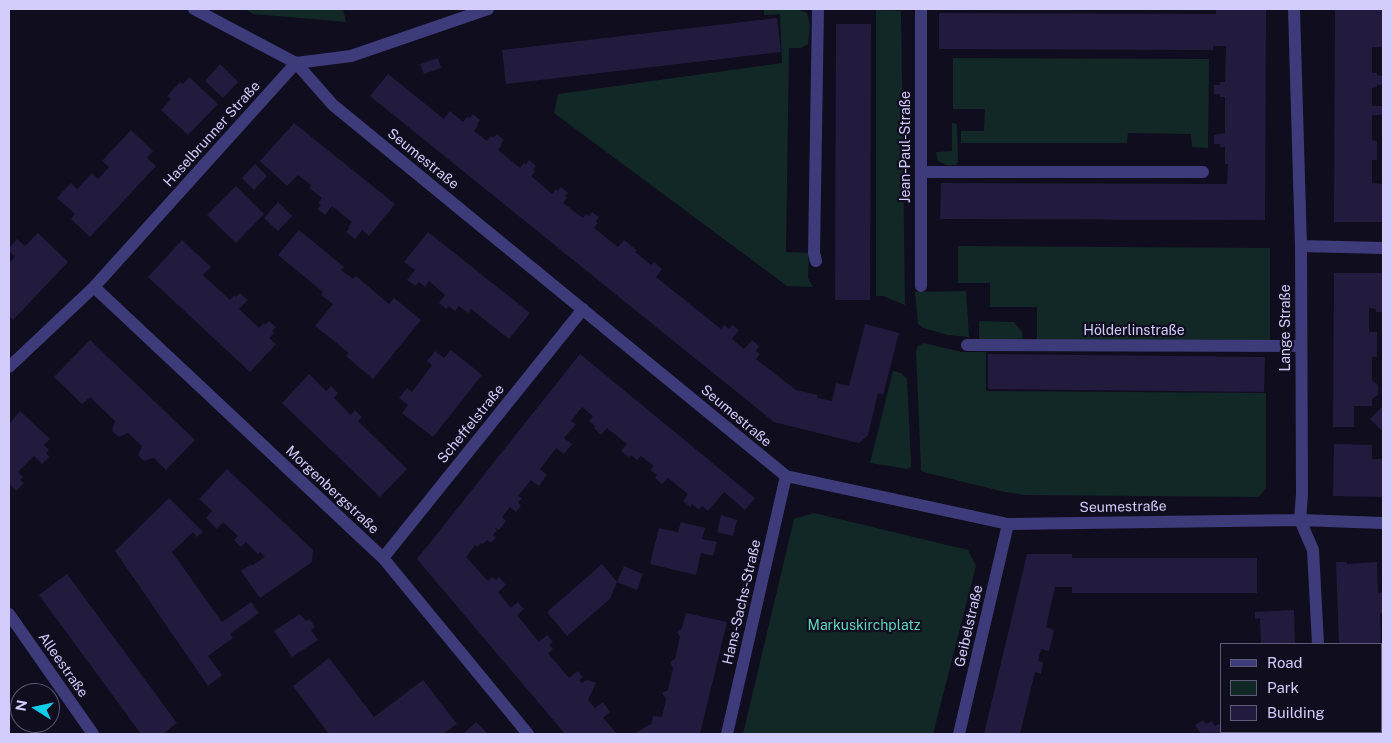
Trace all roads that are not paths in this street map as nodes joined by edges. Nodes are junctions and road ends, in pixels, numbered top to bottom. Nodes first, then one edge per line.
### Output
1 (194, 9) edge
2 (488, 9) edge
3 (818, 9) edge
4 (921, 9) edge
5 (1294, 9) edge
6 (296, 63) junction
7 (921, 172) junction
8 (1203, 172) dead end
9 (1301, 246) junction
10 (1383, 248) edge
11 (816, 262) dead end
12 (921, 286) dead end
13 (94, 287) junction
14 (583, 309) junction
15 (967, 345) dead end
16 (1301, 346) junction
17 (9, 367) edge
18 (786, 476) junction
19 (1300, 520) junction
20 (1383, 522) edge
21 (1008, 524) junction
22 (383, 558) junction
23 (9, 614) edge
24 (1318, 643) edge
25 (93, 734) edge
26 (528, 734) edge
27 (727, 734) edge
28 (959, 734) edge

1 - 6 street, Seumestraße
2 - 6 street
3 - 11 street
4 - 7 street, Jean-Paul-Straße
5 - 9 street, Lange Straße
6 - 13 street, Haselbrunner Straße
6 - 14 street, Seumestraße
7 - 8 street
7 - 12 street, Jean-Paul-Straße
9 - 10 street
9 - 16 street, Lange Straße
13 - 17 street, Haselbrunner Straße
13 - 22 street, Morgenbergstraße
14 - 18 street, Seumestraße
14 - 22 street, Scheffelstraße
15 - 16 street, Hölderlinstraße
16 - 19 street, Lange Straße
18 - 21 street, Seumestraße
18 - 27 street, Hans-Sachs-Straße
19 - 20 street, Seumestraße
19 - 21 street, Seumestraße
19 - 24 street, Lange Straße
21 - 28 street, Geibelstraße
22 - 26 street, Morgenbergstraße
23 - 25 street, Alleestraße

